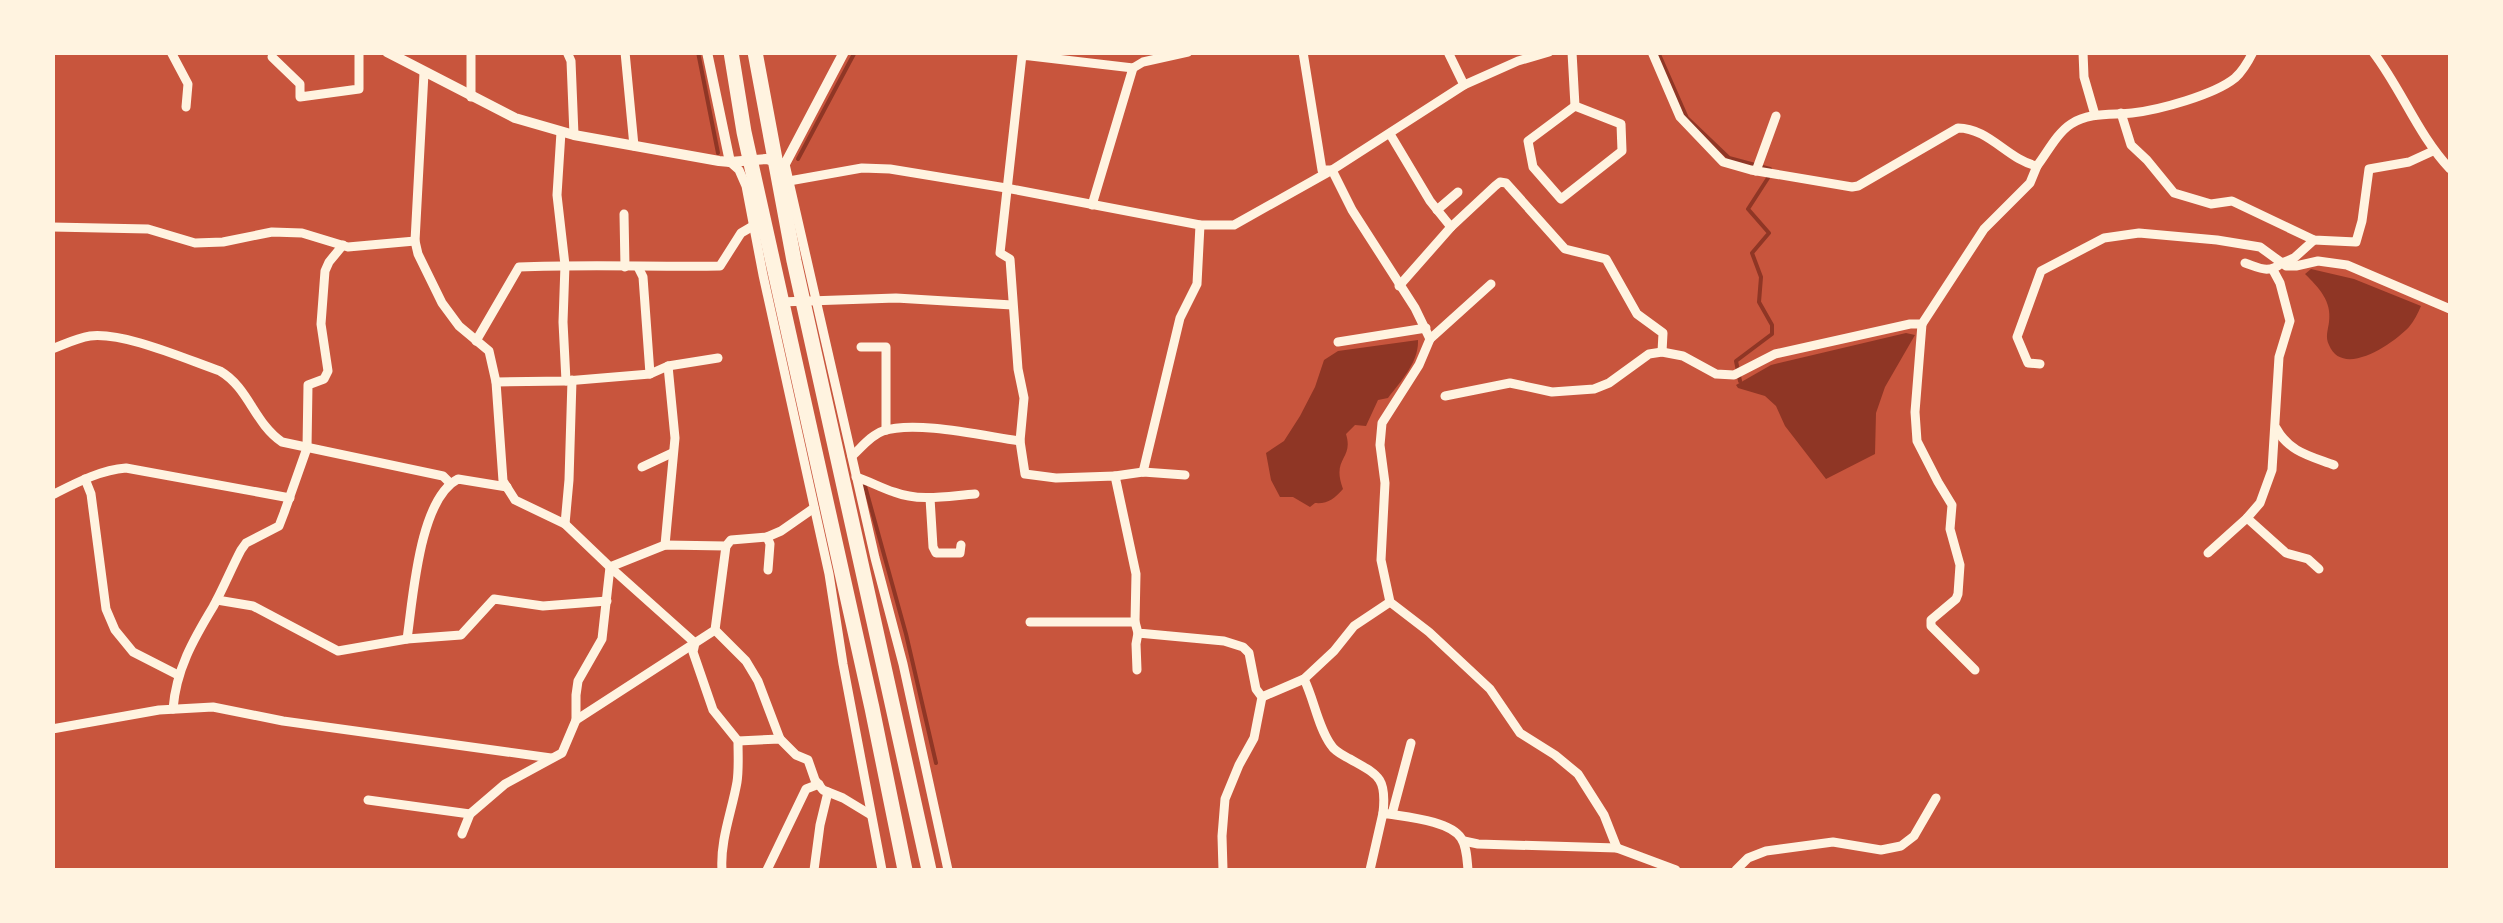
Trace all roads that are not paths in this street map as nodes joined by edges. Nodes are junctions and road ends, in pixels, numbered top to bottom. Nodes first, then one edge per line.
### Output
1 (170, 52) edge
2 (359, 52) edge
3 (470, 52) edge
4 (567, 52) edge
5 (625, 52) edge
6 (708, 52) edge
7 (731, 52) edge
8 (755, 52) edge
9 (844, 52) edge
10 (1188, 52) edge
11 (1303, 52) edge
12 (1448, 52) edge
13 (1550, 52) edge
14 (1572, 52) edge
15 (1652, 52) edge
16 (2083, 52) edge
17 (2253, 52) edge
18 (2373, 52) edge
19 (391, 54) edge
20 (272, 57) dead end
21 (1140, 61) edge
22 (424, 73) junction
23 (1464, 85) junction
24 (471, 97) junction
25 (186, 106) dead end
26 (1575, 106) junction
27 (2121, 113) junction
28 (2096, 114) junction
29 (1776, 116) dead end
30 (561, 132) junction
31 (1390, 134) junction
32 (574, 135) junction
33 (634, 146) junction
34 (2433, 151) junction
35 (730, 162) junction
36 (785, 164) junction
37 (2036, 166) junction
38 (1757, 167) junction
39 (2450, 169) edge
40 (1332, 170) junction
41 (789, 181) junction
42 (1006, 188) junction
43 (1458, 192) dead end
44 (1092, 205) junction
45 (1437, 210) junction
46 (624, 214) dead end
47 (753, 226) junction
48 (1200, 226) junction
49 (52, 228) edge
50 (1452, 228) junction
51 (2314, 240) junction
52 (416, 241) junction
53 (343, 245) junction
54 (2244, 262) dead end
55 (564, 265) junction
56 (625, 267) junction
57 (2278, 267) junction
58 (638, 268) junction
59 (1491, 284) dead end
60 (1399, 286) junction
61 (817, 301) junction
62 (769, 302) junction
63 (1012, 305) junction
64 (2450, 309) edge
65 (1922, 324) junction
66 (1428, 333) junction
67 (476, 341) junction
68 (1338, 342) dead end
69 (861, 347) dead end
70 (52, 349) edge
71 (1662, 352) junction
72 (718, 358) dead end
73 (2040, 364) dead end
74 (668, 366) junction
75 (650, 374) junction
76 (569, 380) junction
77 (496, 382) junction
78 (1445, 396) dead end
79 (2275, 426) junction
80 (886, 430) junction
81 (1020, 441) junction
82 (307, 448) junction
83 (672, 453) junction
84 (852, 456) junction
85 (2334, 465) dead end
86 (642, 467) dead end
87 (1144, 472) junction
88 (1185, 475) dead end
89 (1115, 476) junction
90 (856, 477) junction
91 (86, 479) junction
92 (450, 483) junction
93 (507, 487) junction
94 (975, 494) dead end
95 (52, 495) edge
96 (290, 498) junction
97 (930, 498) junction
98 (814, 508) junction
99 (2247, 518) junction
100 (565, 524) junction
101 (767, 537) junction
102 (665, 545) junction
103 (961, 545) dead end
104 (726, 546) junction
105 (2208, 553) dead end
106 (610, 567) junction
107 (2319, 569) dead end
108 (768, 570) dead end
109 (217, 600) junction
110 (607, 601) junction
111 (1390, 602) junction
112 (1030, 622) dead end
113 (1135, 622) junction
114 (715, 630) junction
115 (1138, 633) junction
116 (407, 639) junction
117 (695, 643) junction
118 (1137, 670) dead end
119 (1975, 670) dead end
120 (178, 675) junction
121 (1304, 678) junction
122 (1262, 698) junction
123 (173, 709) junction
124 (576, 720) junction
125 (52, 729) edge
126 (780, 739) junction
127 (738, 741) junction
128 (1412, 742) dead end
129 (550, 758) junction
130 (823, 788) junction
131 (1936, 798) dead end
132 (368, 800) dead end
133 (470, 814) junction
134 (1387, 814) junction
135 (870, 815) junction
136 (462, 834) dead end
137 (1464, 841) junction
138 (1617, 848) junction
139 (722, 870) edge
140 (766, 870) edge
141 (814, 870) edge
142 (882, 870) edge
143 (905, 870) edge
144 (929, 870) edge
145 (948, 870) edge
146 (1223, 870) edge
147 (1370, 870) edge
148 (1468, 870) edge
149 (1676, 870) edge
150 (1736, 870) edge

1 - 25 street
2 - 20 street
3 - 24 street
4 - 32 street
5 - 33 street
6 - 35 street
7 - 143 highway
8 - 144 highway
9 - 36 street
10 - 21 street
11 - 40 street
12 - 23 street
13 - 23 street
14 - 26 street
15 - 38 street
16 - 28 street
17 - 27 street
18 - 34 street
19 - 22 street
21 - 42 street
21 - 44 street
22 - 24 street
22 - 52 street
23 - 31 street
24 - 30 street
26 - 26 street
27 - 28 street
27 - 51 street
28 - 37 street
29 - 38 street
30 - 32 street
30 - 55 street
31 - 40 street
31 - 45 street
32 - 33 street
33 - 35 street
34 - 39 street
34 - 51 street
35 - 36 street
35 - 47 street
36 - 41 street
37 - 38 street
37 - 65 street
40 - 48 street
40 - 60 street
41 - 42 street
41 - 61 street
42 - 44 street
42 - 63 street
43 - 45 street
44 - 48 street
45 - 50 street
46 - 56 street
47 - 58 street
47 - 62 street
48 - 87 street
49 - 53 street
50 - 60 street
50 - 71 street
51 - 57 street
52 - 53 street
52 - 67 street
53 - 82 street
54 - 57 street
55 - 56 street
55 - 67 street
55 - 76 street
56 - 58 street
57 - 64 street
57 - 73 street
57 - 79 street
58 - 75 street
59 - 66 street
60 - 66 street
61 - 62 street
61 - 63 street
61 - 84 street
62 - 98 street
63 - 81 street
65 - 71 street
65 - 119 street
66 - 68 street
66 - 111 street
67 - 77 street
69 - 80 street
70 - 82 street
71 - 78 street
72 - 74 street
74 - 75 street
74 - 83 street
75 - 76 street
76 - 77 street
76 - 100 street
77 - 93 street
79 - 85 street
79 - 99 street
80 - 81 street
80 - 84 street
81 - 89 street
82 - 92 street
82 - 96 street
83 - 86 street
83 - 102 street
84 - 90 street
87 - 88 street
87 - 89 street
89 - 113 street
90 - 97 street
90 - 145 street
91 - 95 street
91 - 96 street
91 - 120 street
92 - 93 street
92 - 116 street
93 - 100 street
94 - 97 street
96 - 109 street
97 - 103 street
98 - 101 street
98 - 135 street
99 - 105 street
99 - 107 street
100 - 106 street
101 - 104 street
101 - 108 street
102 - 104 street
102 - 106 street
104 - 114 street
106 - 110 street
106 - 117 street
109 - 116 street
109 - 120 street
110 - 116 street
110 - 124 street
111 - 121 street
111 - 138 street
112 - 113 street
113 - 115 street
114 - 117 street
114 - 126 street
115 - 118 street
115 - 122 street
117 - 124 street
117 - 127 street
120 - 123 street
121 - 122 street
121 - 134 street
122 - 146 street
123 - 125 street
123 - 129 street
124 - 129 street
126 - 127 street
126 - 130 street
127 - 139 street
128 - 134 street
129 - 133 street
130 - 135 street
130 - 140 street
130 - 141 street
131 - 150 street
132 - 133 street
133 - 136 street
134 - 137 street
134 - 147 street
135 - 142 street
137 - 138 street
137 - 148 street
138 - 149 street

